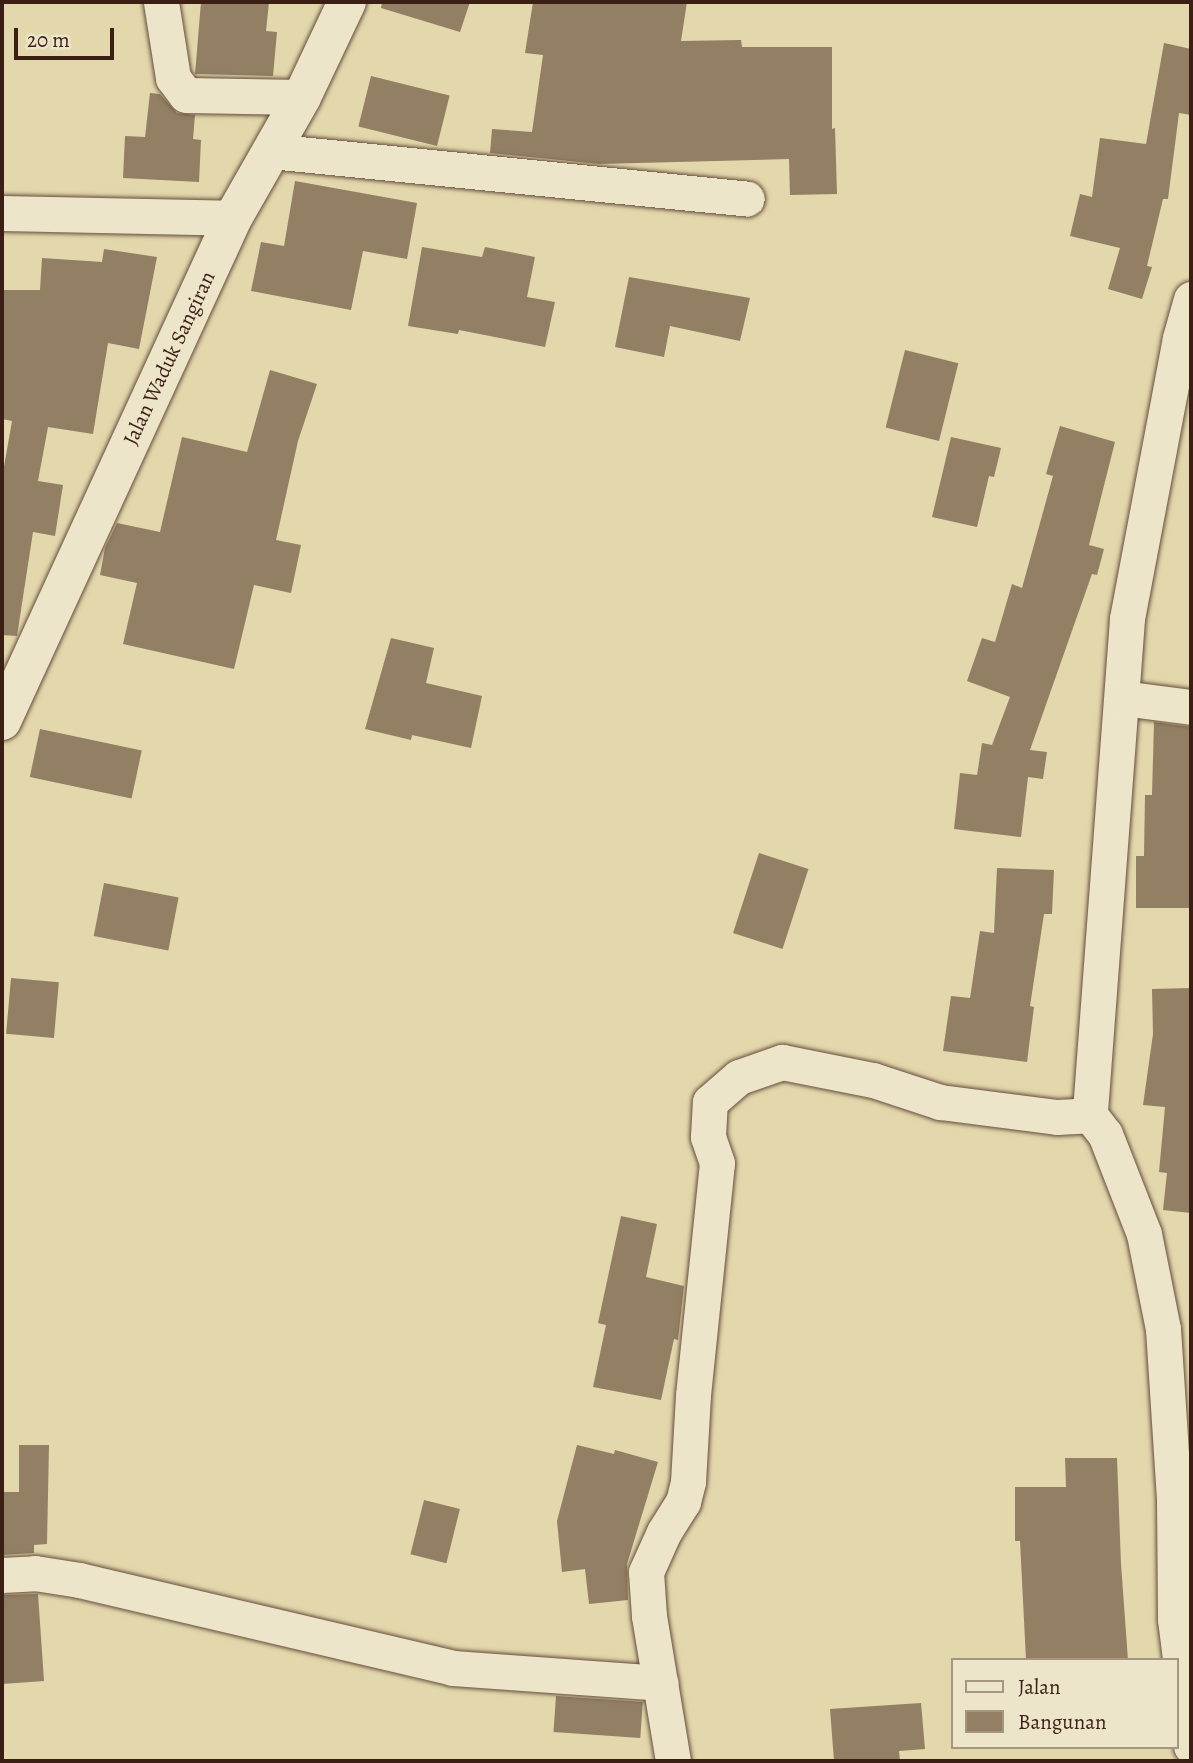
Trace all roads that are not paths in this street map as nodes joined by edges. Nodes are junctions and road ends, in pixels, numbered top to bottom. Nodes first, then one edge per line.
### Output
1 (161, 2) edge
2 (348, 2) edge
3 (302, 97) junction
4 (270, 151) junction
5 (747, 200) dead end
6 (2, 213) edge
7 (233, 218) junction
8 (1191, 299) edge
9 (1122, 698) junction
10 (1191, 708) edge
11 (2, 721) edge
12 (1090, 1115) junction
13 (2, 1574) edge
14 (660, 1683) junction
15 (1191, 1746) edge
16 (673, 1761) edge

1 - 3 street
2 - 3 street, Jalan Waduk Sangiran
3 - 4 street, Jalan Waduk Sangiran
4 - 5 street
4 - 7 street, Jalan Waduk Sangiran
6 - 7 street
7 - 11 street, Jalan Waduk Sangiran
8 - 9 street
9 - 10 street
9 - 12 street
12 - 14 street
12 - 15 street
13 - 14 street
14 - 16 street

